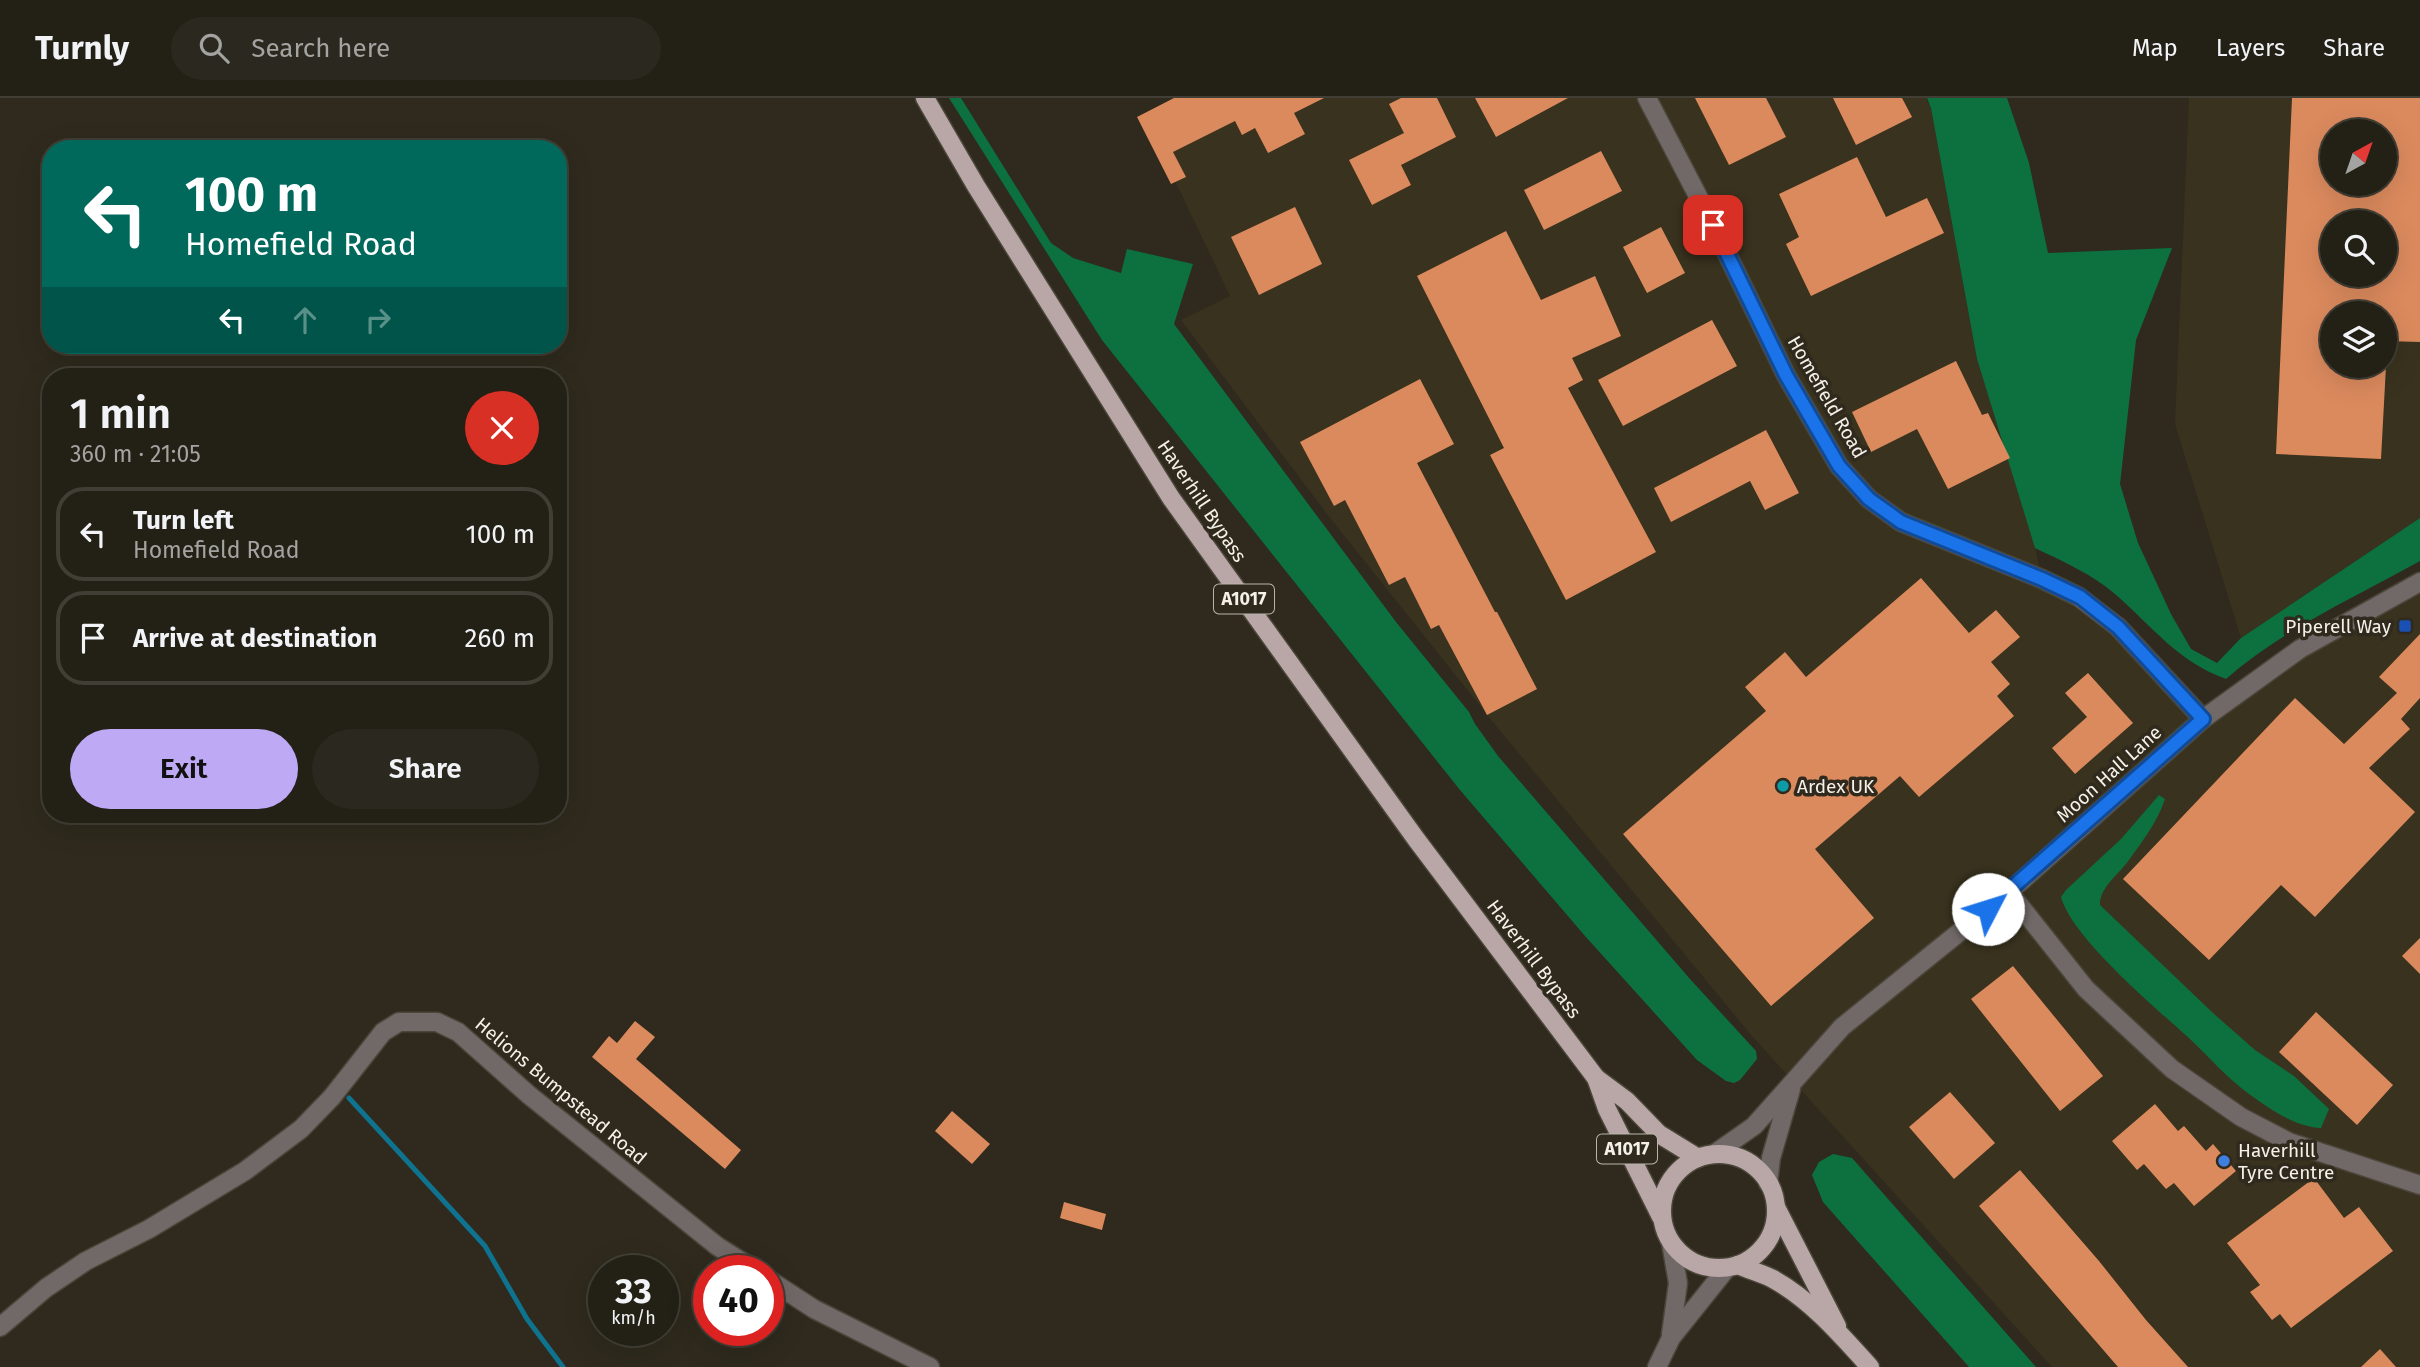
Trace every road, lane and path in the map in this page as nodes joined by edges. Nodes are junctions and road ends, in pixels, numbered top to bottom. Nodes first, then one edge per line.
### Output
1 (925, 98) edge
2 (1647, 98) edge
3 (2420, 582) edge
4 (2203, 719) junction
5 (2009, 892) junction
6 (1597, 1078) junction
7 (1792, 1086) junction
8 (1706, 1156) junction
9 (1768, 1183) junction
10 (2420, 1185) edge
11 (1776, 1208) junction
12 (1662, 1218) junction
13 (1671, 1243) junction
14 (732, 1255) edge
15 (1733, 1266) junction
16 (784, 1289) edge
17 (0, 1327) edge
18 (1842, 1336) junction
19 (1671, 1338) junction
20 (930, 1367) edge
21 (1657, 1367) edge
22 (1870, 1367) edge

1 - 6 main road, Haverhill Bypass / A1017
2 - 4 street, Homefield Road
3 - 4 street, Moon Hall Lane
4 - 5 street, Moon Hall Lane
5 - 7 street
5 - 10 street
6 - 8 main road, Haverhill Bypass / A1017
6 - 12 main road, Haverhill Bypass / A1017
7 - 8 street
7 - 9 street
8 - 9 main road
8 - 12 main road
9 - 11 main road
11 - 15 main road
11 - 18 main road
12 - 13 main road
13 - 15 main road
13 - 19 street
14 - 17 street, Helions Bumpstead Road
15 - 18 main road
15 - 19 street
16 - 20 street
18 - 22 main road
19 - 21 street

